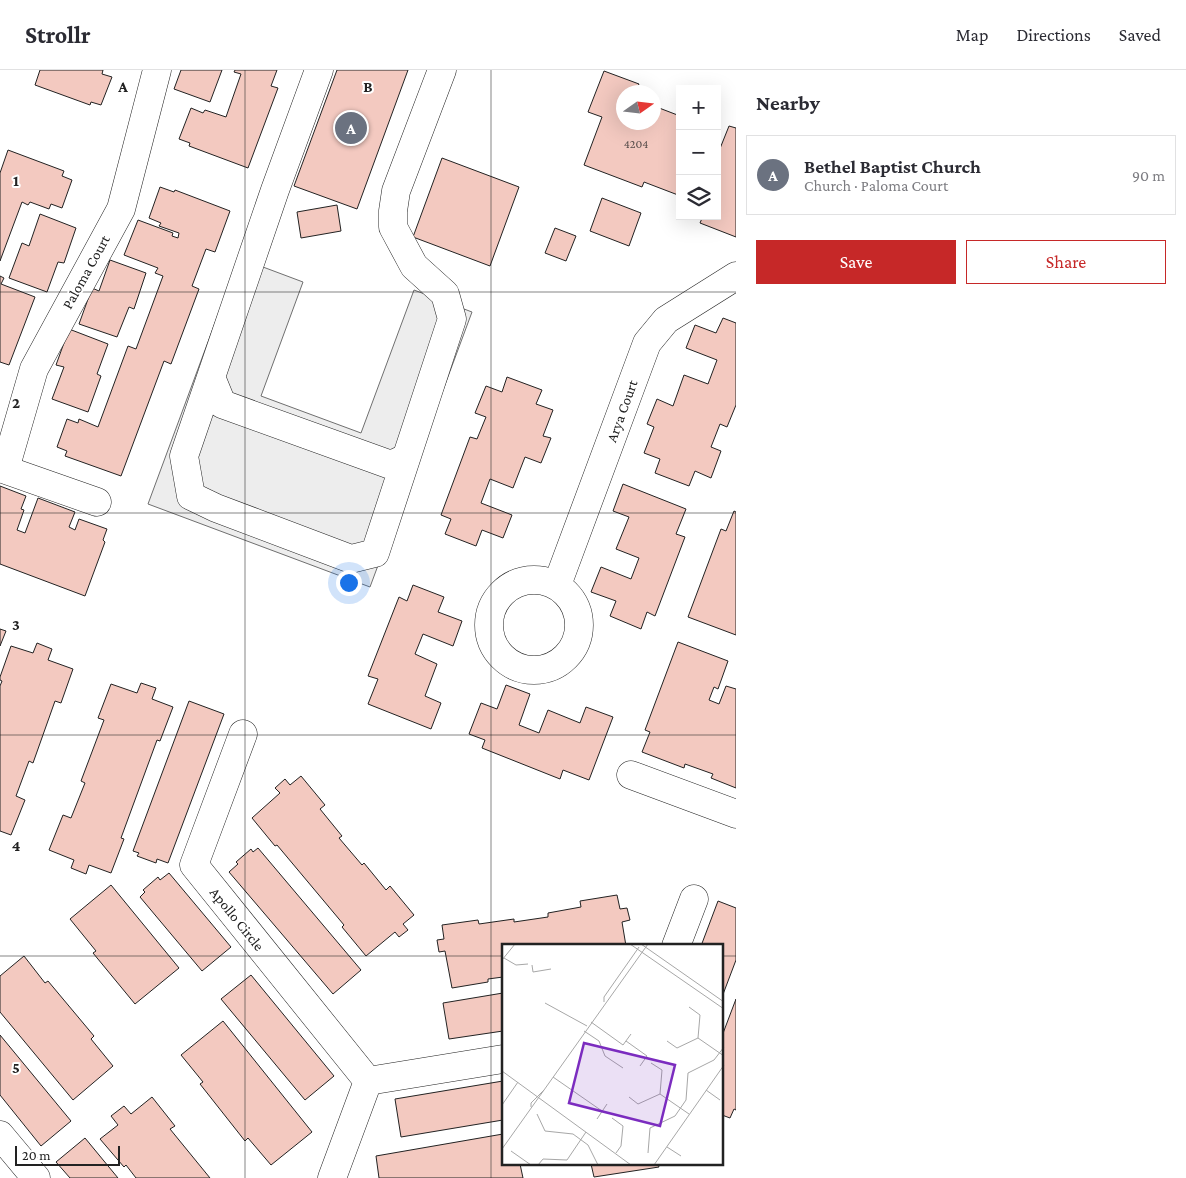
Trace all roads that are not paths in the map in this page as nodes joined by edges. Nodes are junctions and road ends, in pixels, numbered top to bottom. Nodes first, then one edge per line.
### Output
1 (156, 70) edge
2 (319, 70) edge
3 (442, 70) edge
4 (736, 276) edge
5 (211, 378) junction
6 (406, 458) junction
7 (3, 468) edge
8 (97, 502) dead end
9 (557, 585) dead end
10 (243, 734) dead end
11 (631, 775) dead end
12 (736, 814) edge
13 (694, 899) dead end
14 (677, 944) edge
15 (502, 1059) edge
16 (368, 1082) junction
17 (0, 1135) edge
18 (36, 1178) edge
19 (332, 1178) edge

1 - 7 street, Paloma Court
2 - 5 street
3 - 6 street
4 - 9 street, Arya Court
5 - 6 street
5 - 6 street
7 - 8 street, Paloma Court
10 - 16 street, Apollo Circle
11 - 12 street
13 - 14 street
15 - 16 street
16 - 19 street
17 - 18 street

